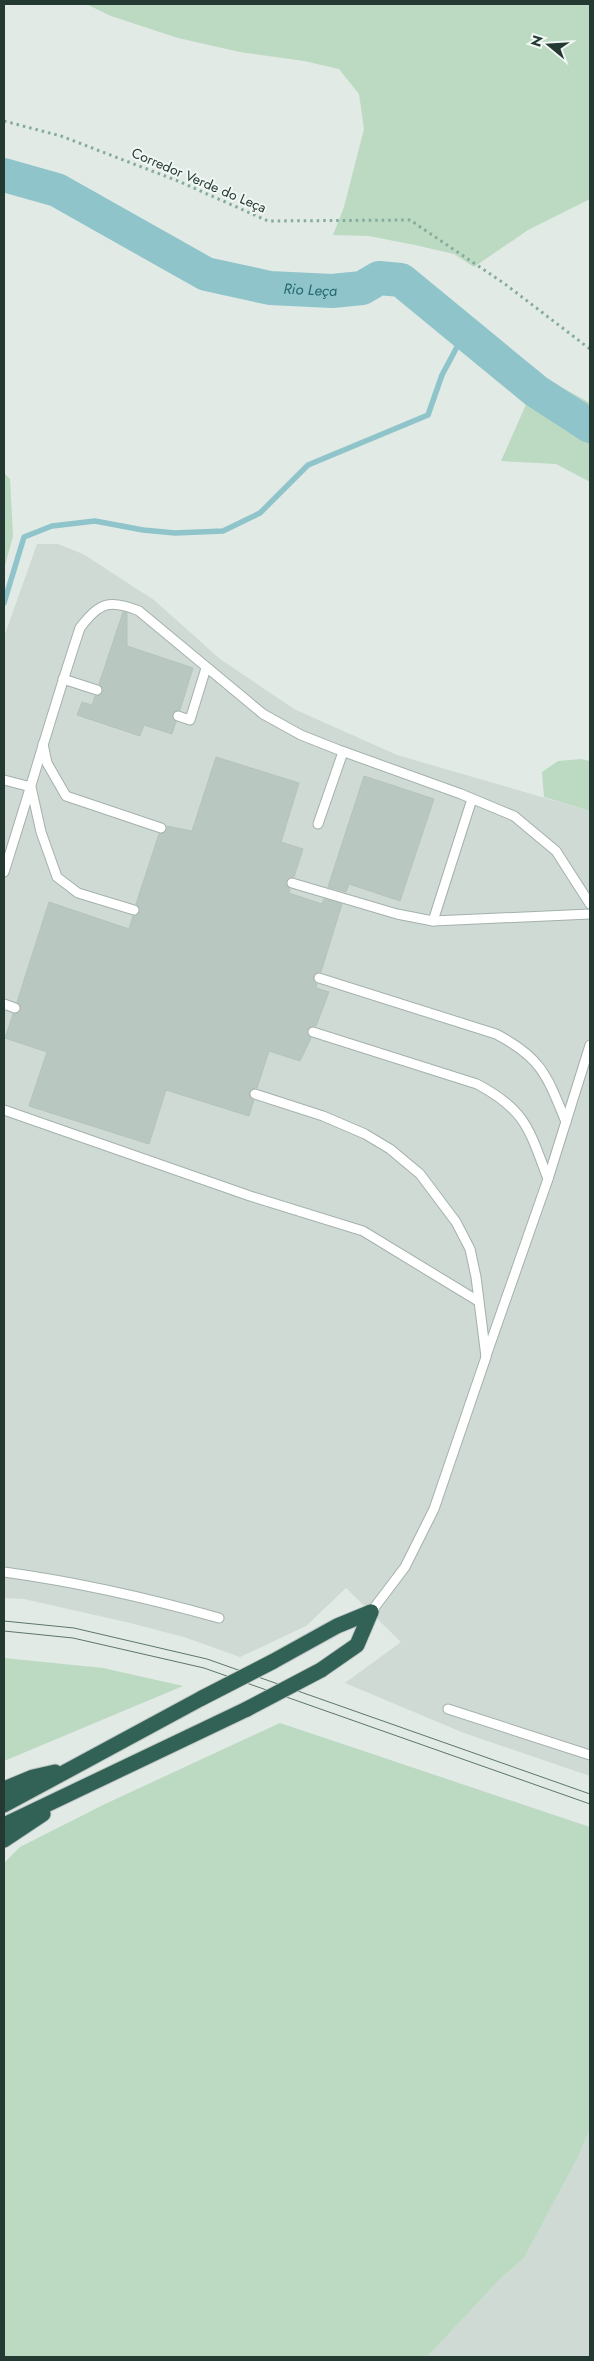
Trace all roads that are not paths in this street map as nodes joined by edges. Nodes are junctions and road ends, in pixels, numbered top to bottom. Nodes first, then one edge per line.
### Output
1 (206, 668) junction
2 (64, 679) junction
3 (97, 690) dead end
4 (178, 716) dead end
5 (43, 742) junction
6 (343, 752) junction
7 (4, 780) edge
8 (31, 787) junction
9 (472, 799) junction
10 (318, 824) dead end
11 (161, 828) dead end
12 (4, 872) edge
13 (292, 883) dead end
14 (590, 904) edge
15 (134, 910) dead end
16 (590, 914) edge
17 (433, 921) junction
18 (319, 978) dead end
19 (4, 1004) edge
20 (15, 1008) dead end
21 (314, 1032) dead end
22 (590, 1045) edge
23 (586, 1078) edge
24 (255, 1094) dead end
25 (4, 1110) edge
26 (566, 1122) junction
27 (548, 1179) junction
28 (478, 1301) junction
29 (486, 1357) junction
30 (4, 1572) edge
31 (371, 1612) junction
32 (219, 1618) dead end
33 (448, 1709) dead end
34 (590, 1755) edge
35 (73, 1768) junction
36 (4, 1789) edge
37 (75, 1792) junction
38 (4, 1805) edge
39 (4, 1825) edge
40 (4, 1840) edge

1 - 2 lane
1 - 4 lane
1 - 6 lane
2 - 3 lane
2 - 5 lane
5 - 8 lane
5 - 11 lane
6 - 9 lane
6 - 10 lane
7 - 8 lane
8 - 12 lane
8 - 15 lane
9 - 14 lane
9 - 17 lane
13 - 17 lane
16 - 17 lane
18 - 26 lane
19 - 20 lane
21 - 27 lane
22 - 23 lane
23 - 26 lane
24 - 28 lane
25 - 28 lane
26 - 27 lane
27 - 29 lane
28 - 29 lane
29 - 31 lane
30 - 32 lane
31 - 35 highway, bridge
31 - 37 highway, bridge
33 - 34 lane
35 - 36 highway
35 - 38 highway
37 - 39 highway
37 - 40 highway

